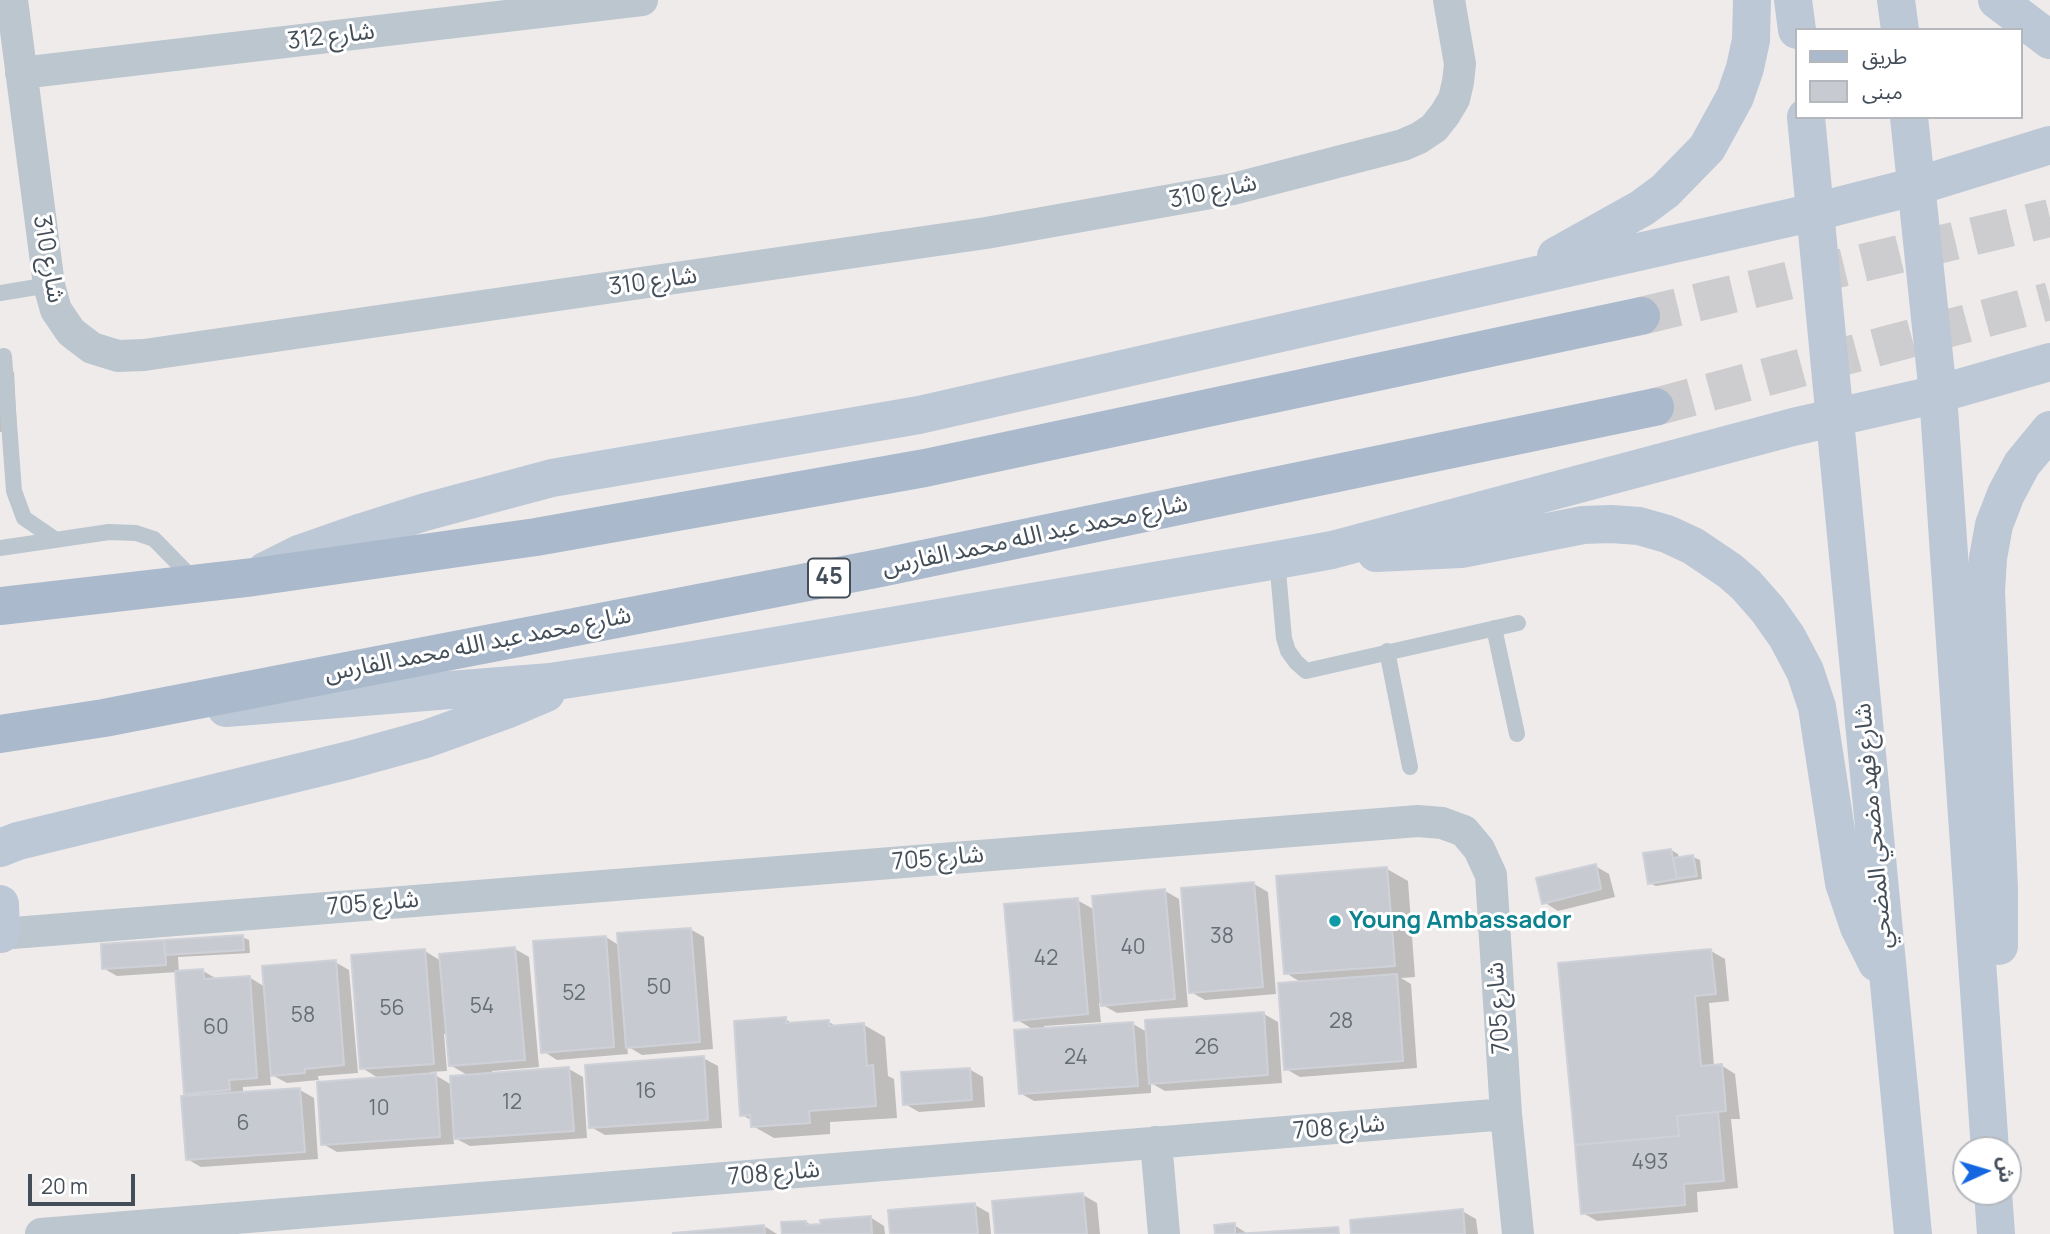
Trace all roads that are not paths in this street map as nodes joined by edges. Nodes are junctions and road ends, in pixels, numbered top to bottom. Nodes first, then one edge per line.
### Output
1 (12, 0) edge
2 (642, 0) edge
3 (1449, 0) edge
4 (1752, 0) edge
5 (1793, 0) edge
6 (1896, 0) edge
7 (1997, 0) edge
8 (1797, 28) edge
9 (1900, 28) edge
10 (2050, 40) edge
11 (21, 73) junction
12 (1806, 119) edge
13 (1909, 119) edge
14 (2050, 145) edge
15 (1917, 186) junction
16 (1815, 212) junction
17 (1512, 279) junction
18 (48, 285) junction
19 (0, 293) edge
20 (1641, 316) tunnel mouth
21 (4, 356) dead end
22 (2050, 362) edge
23 (1938, 394) junction
24 (1655, 407) tunnel mouth
25 (1835, 417) junction
26 (2050, 430) edge
27 (56, 540) junction
28 (4, 545) edge
29 (1332, 550) junction
30 (1277, 560) junction
31 (254, 577) junction
32 (198, 583) junction
33 (0, 606) edge
34 (1518, 623) dead end
35 (1494, 628) junction
36 (1387, 651) junction
37 (584, 677) junction
38 (104, 718) junction
39 (0, 734) edge
40 (1517, 734) dead end
41 (1410, 767) dead end
42 (0, 848) edge
43 (0, 924) edge
44 (1889, 987) junction
45 (1506, 1114) junction
46 (1989, 1136) edge
47 (1989, 1136) edge
48 (1156, 1142) junction
49 (1994, 1206) edge
50 (41, 1234) edge
51 (1164, 1234) edge
52 (1518, 1234) edge
53 (1913, 1234) edge
54 (1996, 1234) edge

1 - 11 street, شارع 310
2 - 11 street, شارع 312
3 - 18 street, شارع 310
4 - 17 street
5 - 8 street
6 - 9 street
7 - 10 street
11 - 18 street, شارع 310
12 - 16 street, شارع فهد مضحي المضحي
13 - 15 street
14 - 15 street
15 - 16 street
15 - 23 street
16 - 17 street
16 - 25 street, شارع فهد مضحي المضحي
17 - 31 street
18 - 19 lane
20 - 31 main road
21 - 27 lane
22 - 23 street
23 - 25 street
23 - 46 street
24 - 38 main road, شارع محمد عبد الله محمد الفارس / 45
25 - 29 street
25 - 44 street, شارع فهد مضحي المضحي
26 - 47 street
27 - 28 lane
27 - 32 lane
29 - 30 street
29 - 44 street
30 - 36 lane
30 - 37 street
31 - 32 main road
32 - 33 main road
34 - 35 lane
35 - 36 lane
35 - 40 lane
36 - 41 lane
37 - 38 street
37 - 42 street
38 - 39 main road, شارع محمد عبد الله محمد الفارس / 45
43 - 45 street, شارع 705
44 - 53 street, شارع فهد مضحي المضحي
45 - 48 street, شارع 708
45 - 52 street, شارع 705
48 - 50 street, شارع 708
48 - 51 street
49 - 54 street

